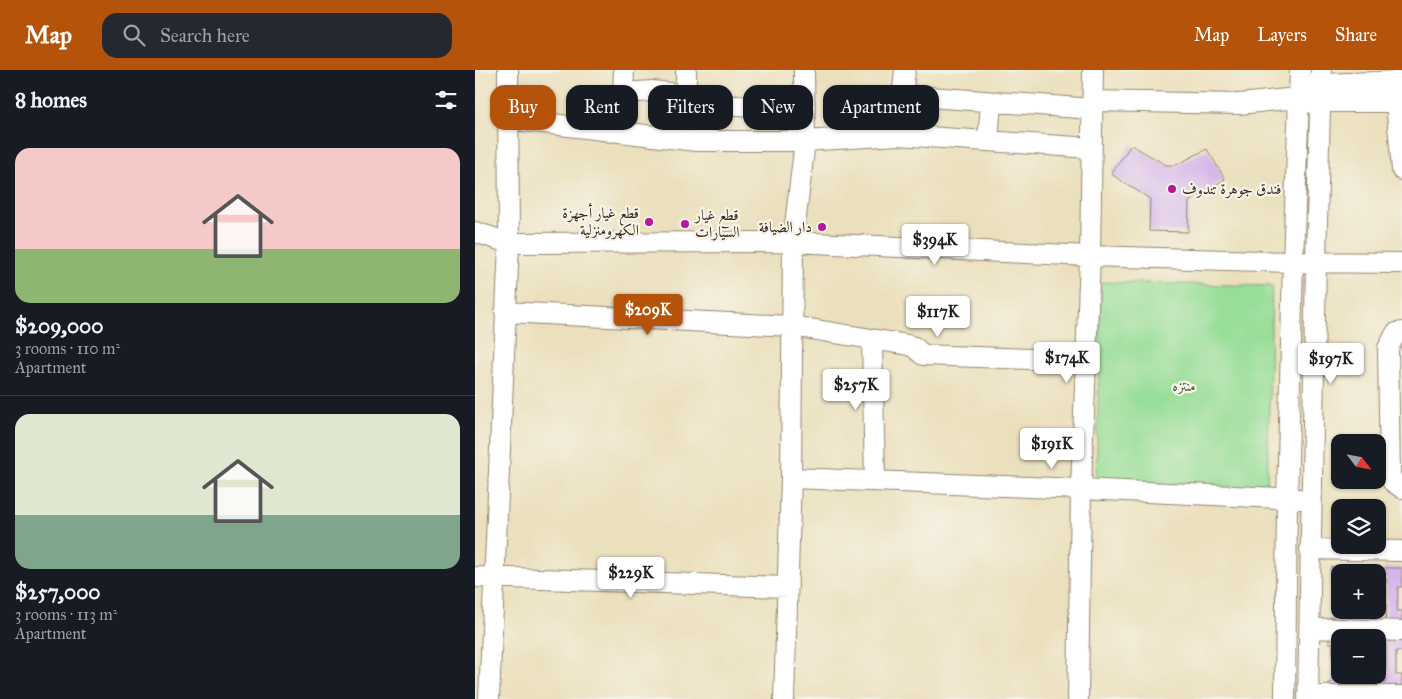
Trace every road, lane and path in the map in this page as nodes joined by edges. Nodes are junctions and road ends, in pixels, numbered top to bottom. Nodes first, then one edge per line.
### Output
1 (508, 70) edge
2 (624, 70) edge
3 (686, 70) edge
4 (804, 70) edge
5 (905, 70) edge
6 (1093, 70) edge
7 (1398, 77) edge
8 (508, 85) edge
9 (623, 85) edge
10 (687, 85) edge
11 (804, 85) edge
12 (904, 85) edge
13 (1321, 85) edge
14 (1296, 90) edge
15 (939, 98) edge
16 (991, 102) junction
17 (1399, 102) edge
18 (1093, 105) junction
19 (556, 125) edge
20 (509, 130) edge
21 (805, 130) edge
22 (899, 130) edge
23 (610, 132) joint
24 (898, 135) junction
25 (805, 141) junction
26 (987, 141) junction
27 (1091, 148) junction
28 (1402, 170) edge
29 (475, 232) edge
30 (793, 242) junction
31 (509, 243) junction
32 (1089, 256) junction
33 (1316, 261) junction
34 (1293, 262) junction
35 (1402, 263) edge
36 (505, 312) junction
37 (791, 326) junction
38 (1402, 332) edge
39 (871, 340) junction
40 (1086, 361) junction
41 (791, 478) junction
42 (875, 481) junction
43 (1402, 488) edge
44 (1081, 489) junction
45 (1312, 499) junction
46 (1287, 500) junction
47 (1310, 548) junction
48 (1402, 552) edge
49 (475, 577) edge
50 (495, 578) junction
51 (788, 587) junction
52 (1310, 628) junction
53 (1402, 631) edge
54 (1402, 696) edge
55 (1308, 698) edge
56 (489, 699) edge
57 (784, 699) edge
58 (1078, 699) edge
59 (1285, 699) edge

1 - 8 street
2 - 9 street
3 - 10 street
4 - 11 street
5 - 12 street
6 - 18 street
7 - 13 street
7 - 17 street
13 - 14 street
13 - 17 street
13 - 33 street
14 - 18 street
14 - 34 street
15 - 16 street
16 - 18 street
16 - 26 street
17 - 28 street
18 - 27 street
19 - 23 street
20 - 31 street
21 - 25 street
22 - 24 street
23 - 25 street
24 - 25 street
24 - 26 street
25 - 30 street
26 - 27 street
27 - 32 street
29 - 31 street
30 - 31 street
30 - 32 street
30 - 37 street
31 - 36 street
32 - 34 street
32 - 40 street
33 - 34 street
33 - 35 street
33 - 45 street
34 - 46 street
36 - 37 street
36 - 50 street
37 - 39 street
37 - 41 street
38 - 43 street
39 - 40 street
39 - 42 street
40 - 44 street
41 - 42 street
41 - 51 street
42 - 44 street
44 - 46 street
44 - 58 street
45 - 46 street
45 - 47 street
46 - 59 street
47 - 48 street
47 - 52 street
49 - 50 street
50 - 51 street
50 - 56 street
51 - 57 street
52 - 53 street
52 - 55 street
54 - 55 street

